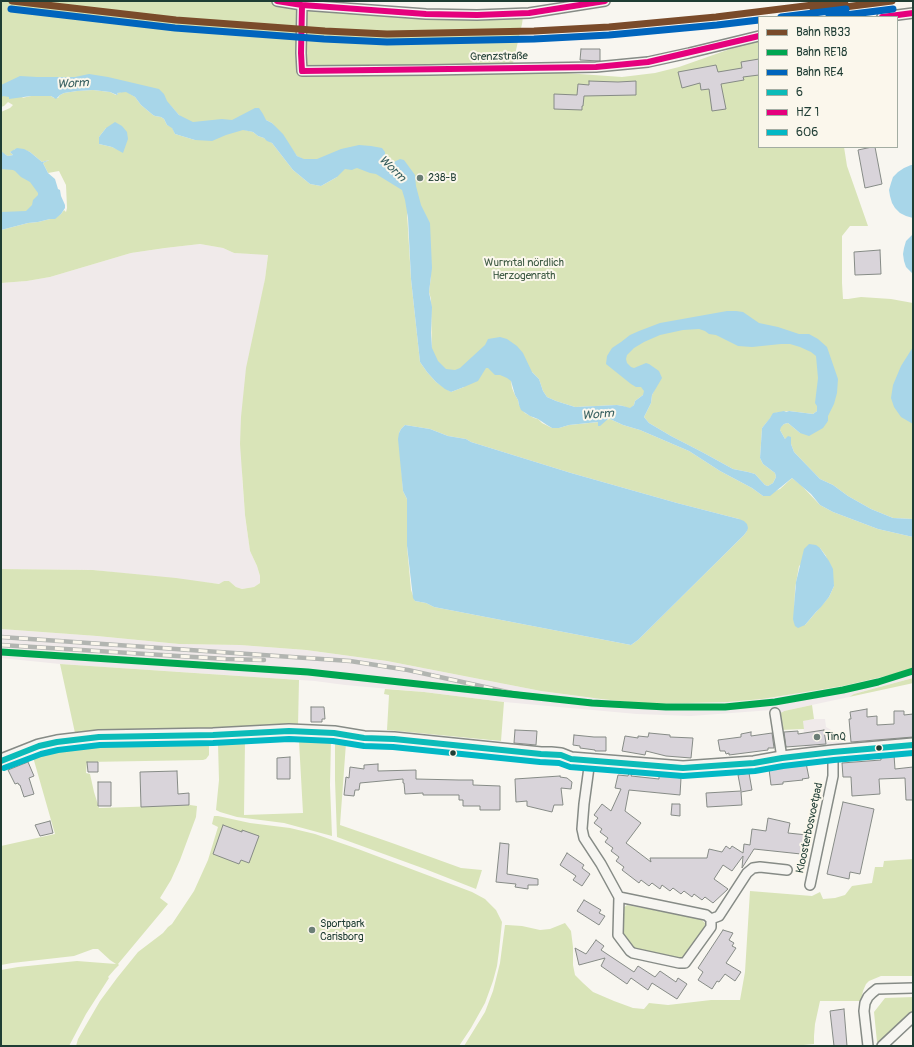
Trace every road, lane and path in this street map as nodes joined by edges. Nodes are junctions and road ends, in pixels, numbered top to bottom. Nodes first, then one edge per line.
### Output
1 (277, 1) edge
2 (605, 1) edge
3 (302, 5) junction
4 (913, 13) edge
5 (890, 16) edge
6 (758, 36) edge
7 (775, 713) dead end
8 (913, 745) edge
9 (833, 752) junction
10 (782, 758) junction
11 (590, 760) junction
12 (1, 761) edge
13 (788, 870) dead end
14 (810, 885) dead end
15 (619, 897) junction
16 (711, 919) junction
17 (913, 988) edge
18 (913, 1017) edge
19 (868, 1046) edge
20 (882, 1046) edge

1 - 3 street
2 - 3 street
3 - 6 street, Grenzstraße
4 - 5 street
7 - 10 street
8 - 9 street
9 - 10 street
9 - 14 street, Kloosterbosvoetpad
10 - 11 street
11 - 12 street
11 - 15 street
13 - 16 street
15 - 16 street
15 - 16 street
17 - 19 street
18 - 20 street

